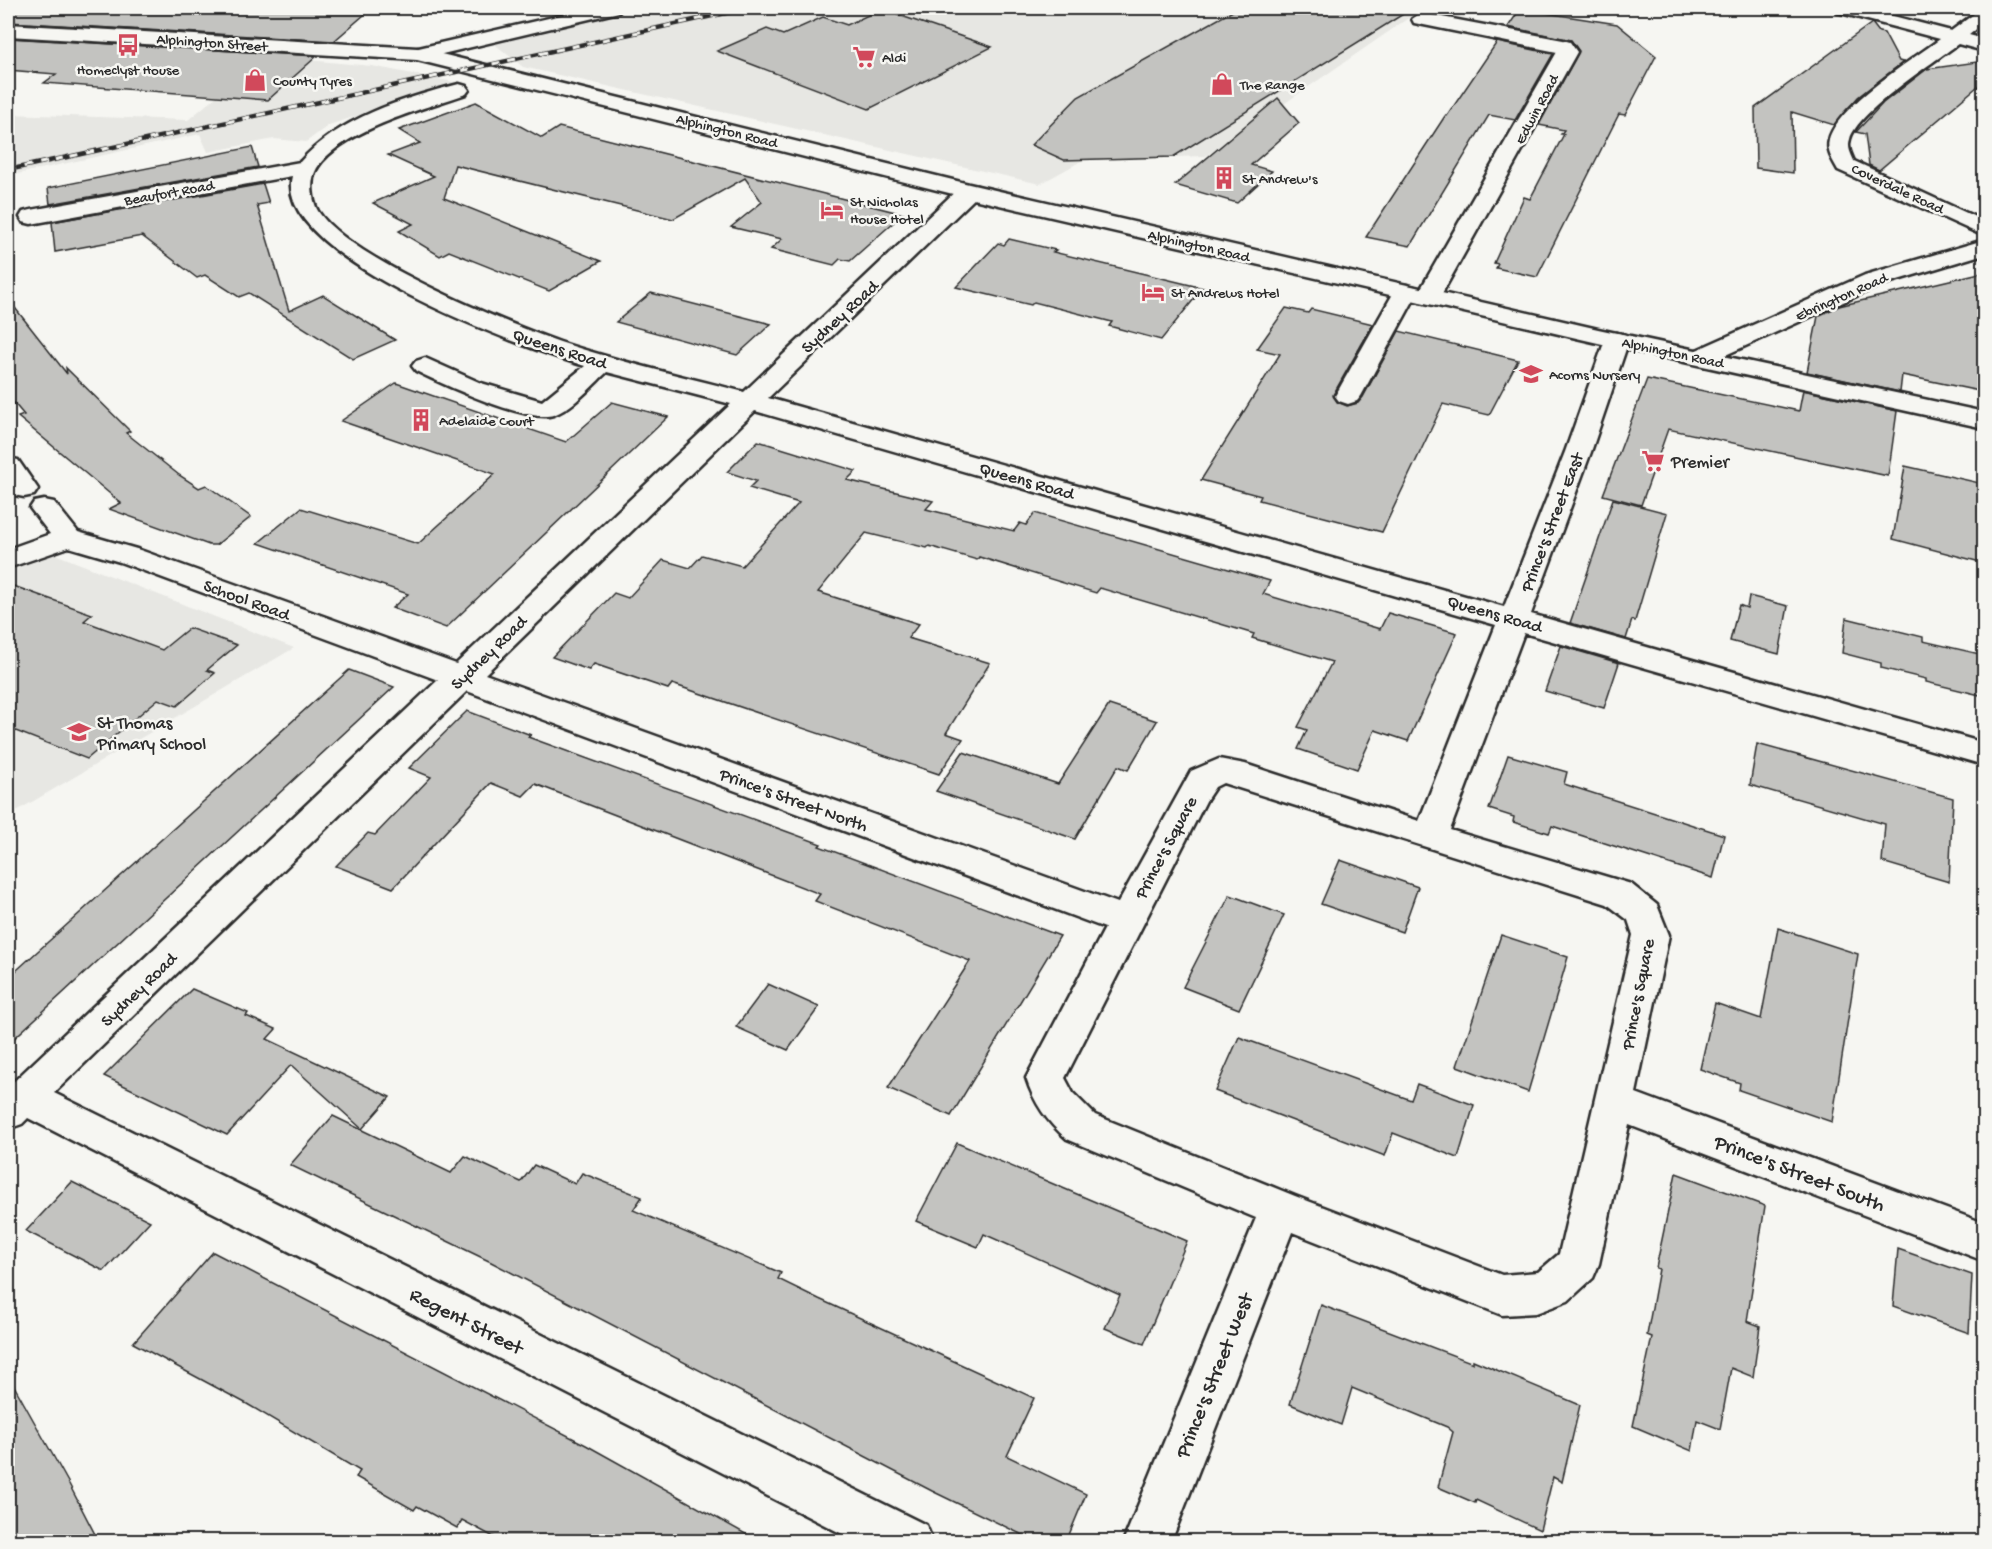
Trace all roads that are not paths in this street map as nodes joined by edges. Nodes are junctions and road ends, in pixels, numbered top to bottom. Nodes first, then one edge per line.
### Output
1 (608, 8) edge
2 (1843, 8) edge
3 (1984, 15) edge
4 (1421, 19) dead end
5 (8, 30) edge
6 (1953, 37) junction
7 (1984, 45) edge
8 (417, 54) junction
9 (459, 90) dead end
10 (307, 167) junction
11 (969, 191) junction
12 (31, 217) dead end
13 (1984, 229) edge
14 (1984, 248) edge
15 (1417, 295) junction
16 (1617, 340) junction
17 (1701, 357) junction
18 (603, 363) junction
19 (425, 366) dead end
20 (1348, 396) dead end
21 (749, 401) junction
22 (1984, 420) edge
23 (8, 466) edge
24 (68, 538) junction
25 (8, 559) edge
26 (1514, 618) junction
27 (461, 678) junction
28 (1984, 754) edge
29 (1430, 837) junction
30 (1127, 921) junction
31 (1615, 1102) junction
32 (16, 1105) edge
33 (1280, 1209) junction
34 (1984, 1242) edge
35 (909, 1542) edge
36 (1147, 1542) edge

1 - 8 main road
2 - 6 main road
3 - 6 main road, Coverdale Road
4 - 15 main road, Edwin Road
5 - 8 main road, Alphington Street
6 - 7 main road
6 - 13 main road, Coverdale Road
8 - 11 main road, Alphington Road
9 - 10 main road
10 - 12 main road, Beaufort Road
10 - 18 main road, Queens Road
11 - 15 main road, Alphington Road
11 - 21 main road, Sydney Road
14 - 17 main road, Ebrington Road
15 - 16 main road, Alphington Road
15 - 20 main road
16 - 17 main road, Alphington Road
16 - 26 main road, Prince's Street East
17 - 22 main road, Alphington Road
18 - 19 main road
18 - 21 main road, Queens Road
21 - 26 main road, Queens Road
21 - 27 main road, Sydney Road
23 - 24 main road
24 - 25 main road
24 - 27 main road, School Road
26 - 28 main road, Queens Road
26 - 29 main road, Prince's Street East
27 - 30 main road, Prince's Street North
27 - 32 main road, Sydney Road
29 - 30 main road, Prince's Square
29 - 31 main road, Prince's Square
30 - 33 main road, Prince's Square
31 - 33 main road, Prince's Square
31 - 34 main road, Prince's Street South
32 - 35 main road, Regent Street
33 - 36 main road, Prince's Street West

